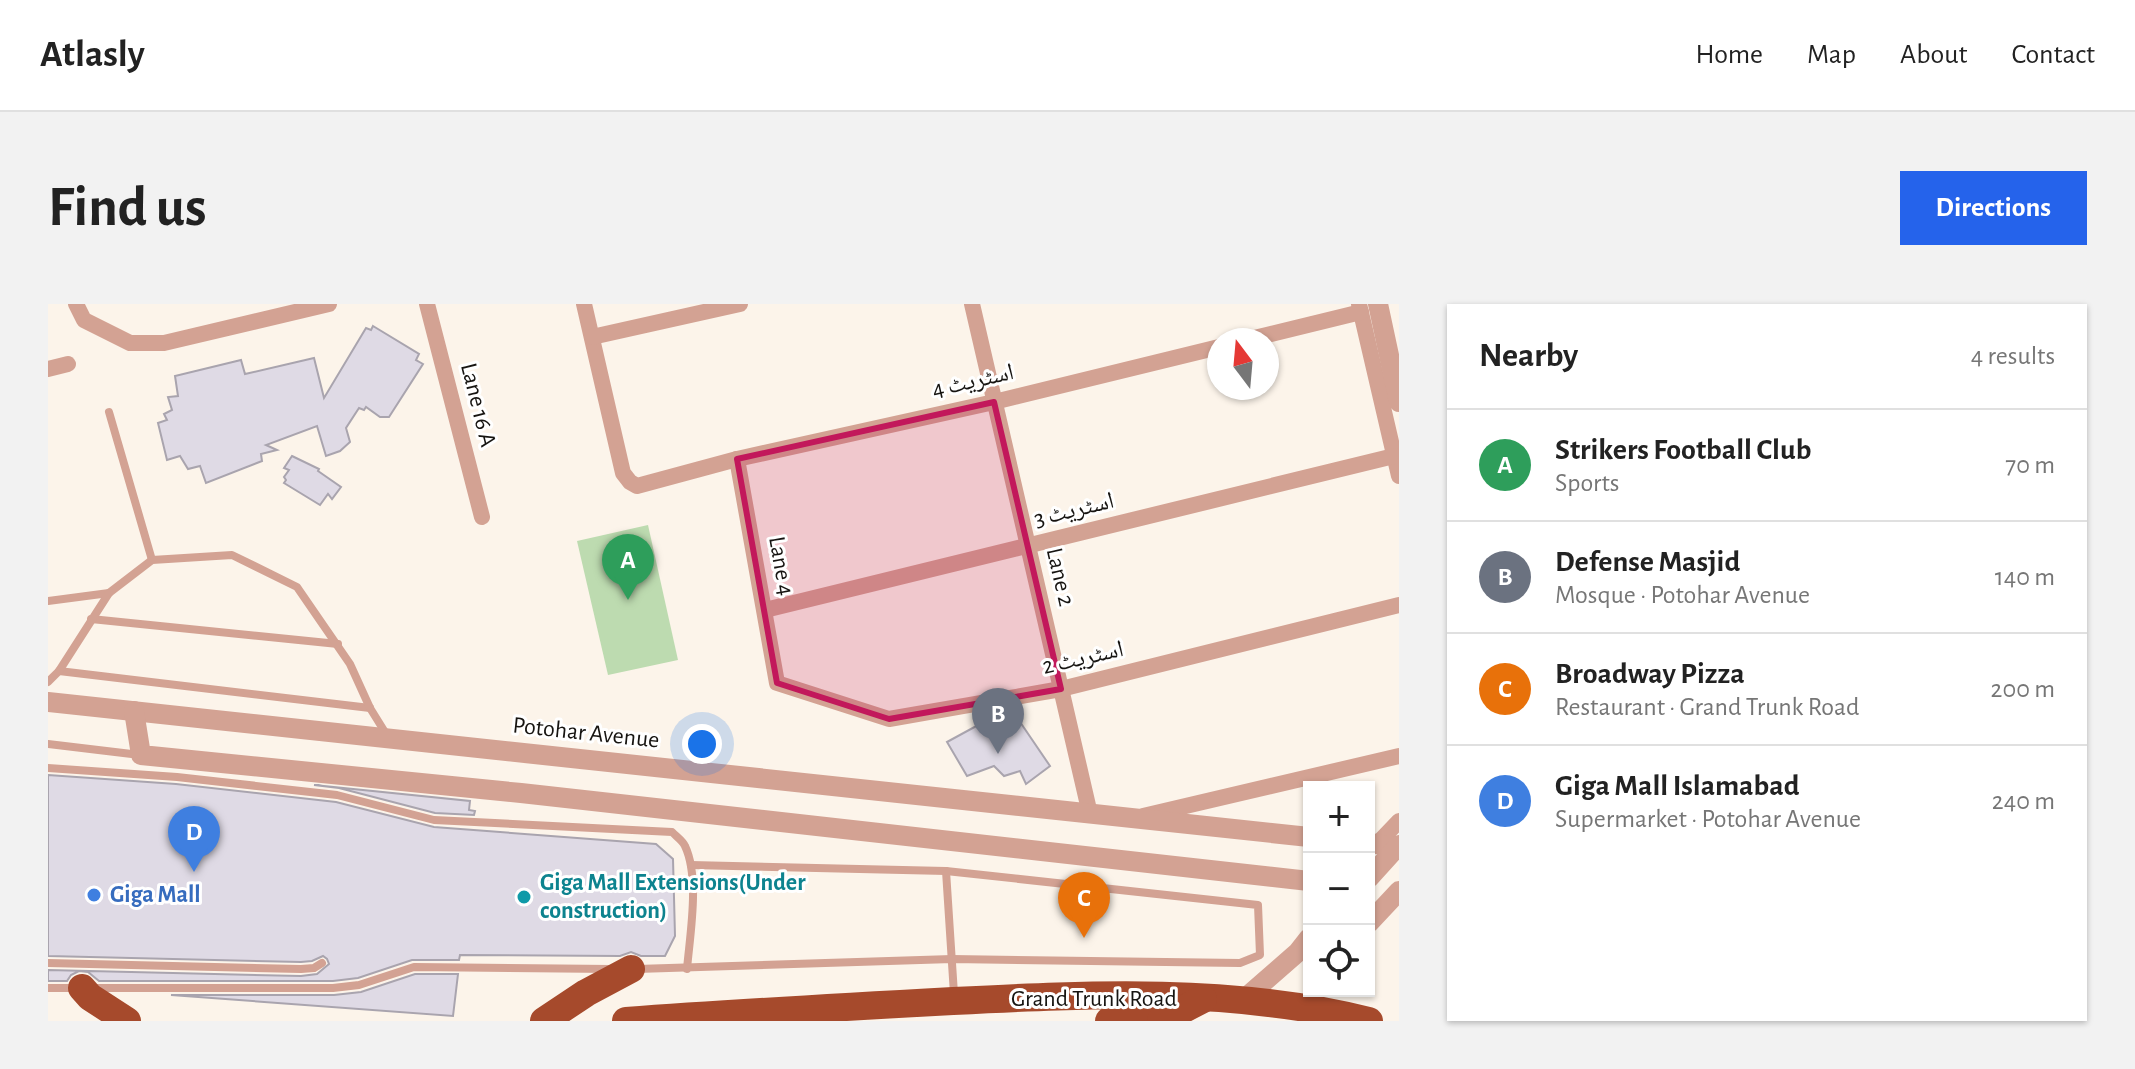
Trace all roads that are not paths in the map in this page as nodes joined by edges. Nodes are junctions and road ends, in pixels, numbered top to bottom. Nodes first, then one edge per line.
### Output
1 (76, 304) edge
2 (329, 304) edge
3 (427, 304) edge
4 (584, 304) edge
5 (740, 304) edge
6 (972, 304) edge
7 (1366, 307) edge
8 (1279, 331) edge
9 (592, 337) junction
10 (1207, 350) edge
11 (68, 364) dead end
12 (48, 369) edge
13 (1385, 381) junction
14 (994, 402) junction
15 (1399, 402) edge
16 (109, 412) dead end
17 (1394, 456) junction
18 (737, 459) junction
19 (1399, 476) edge
20 (482, 517) dead end
21 (1028, 546) junction
22 (152, 560) junction
23 (109, 593) junction
24 (48, 601) edge
25 (1399, 605) edge
26 (765, 610) junction
27 (91, 619) junction
28 (338, 644) junction
29 (59, 671) junction
30 (48, 682) edge
31 (777, 683) joint
32 (1061, 689) junction
33 (48, 702) edge
34 (370, 708) junction
35 (134, 711) junction
36 (389, 738) junction
37 (48, 744) edge
38 (141, 755) junction
39 (1399, 756) edge
40 (48, 768) edge
41 (1090, 814) junction
42 (1130, 819) junction
43 (1399, 821) edge
44 (1303, 836) edge
45 (1388, 845) edge
46 (691, 865) junction
47 (1375, 868) edge
48 (946, 871) junction
49 (1303, 880) edge
50 (1375, 889) edge
51 (1399, 891) edge
52 (1375, 917) edge
53 (1303, 946) edge
54 (952, 959) junction
55 (48, 963) edge
56 (322, 963) dead end
57 (631, 969) junction
58 (687, 969) junction
59 (83, 976) junction
60 (48, 988) edge
61 (1204, 999) junction
62 (1243, 1000) junction
63 (954, 1001) junction
64 (1330, 1002) edge
65 (823, 1006) junction
66 (127, 1021) edge
67 (544, 1021) edge
68 (626, 1021) edge
69 (853, 1021) edge
70 (1109, 1021) edge
71 (1153, 1021) edge
72 (1161, 1021) edge
73 (1369, 1021) edge

1 - 2 street
3 - 20 street, Lane 16 A
4 - 9 street
5 - 9 street
6 - 14 street, Lane 2
7 - 8 street
7 - 13 street
9 - 18 street, اسٹریٹ 4
10 - 14 street, اسٹریٹ 4
11 - 12 street
13 - 15 street
13 - 17 street
14 - 18 street, اسٹریٹ 4
14 - 21 street, Lane 2
16 - 22 lane
17 - 19 street
17 - 21 street, اسٹریٹ 3
18 - 26 street, Lane 4
21 - 26 street, اسٹریٹ 3
21 - 32 street, Lane 2
22 - 23 lane
22 - 28 lane
23 - 24 lane
23 - 27 lane
25 - 32 street, اسٹریٹ 2
26 - 31 street, Lane 4
27 - 28 lane
27 - 29 lane
28 - 34 lane
29 - 30 lane
29 - 34 lane
31 - 32 street, اسٹریٹ 2
32 - 41 street, Lane 2
33 - 35 street, Potohar Avenue
34 - 36 lane
35 - 36 street, Potohar Avenue
35 - 38 street
36 - 41 street, Potohar Avenue
37 - 38 lane
38 - 49 street
39 - 42 street
40 - 46 lane
41 - 42 street, Potohar Avenue
42 - 44 street, Potohar Avenue
43 - 45 street
45 - 47 street
46 - 48 lane
46 - 58 lane
48 - 54 lane
48 - 54 lane
50 - 51 street
51 - 52 street
53 - 62 street
54 - 58 lane
54 - 63 lane
55 - 59 lane
56 - 59 lane
57 - 58 lane
57 - 59 lane
57 - 67 highway
59 - 60 lane
59 - 66 highway
61 - 62 highway, Grand Trunk Road
61 - 63 highway, Grand Trunk Road
61 - 72 highway
62 - 64 highway, Grand Trunk Road
63 - 65 highway, Grand Trunk Road
64 - 73 highway, Grand Trunk Road
65 - 68 highway, Grand Trunk Road
65 - 69 highway
70 - 71 highway

